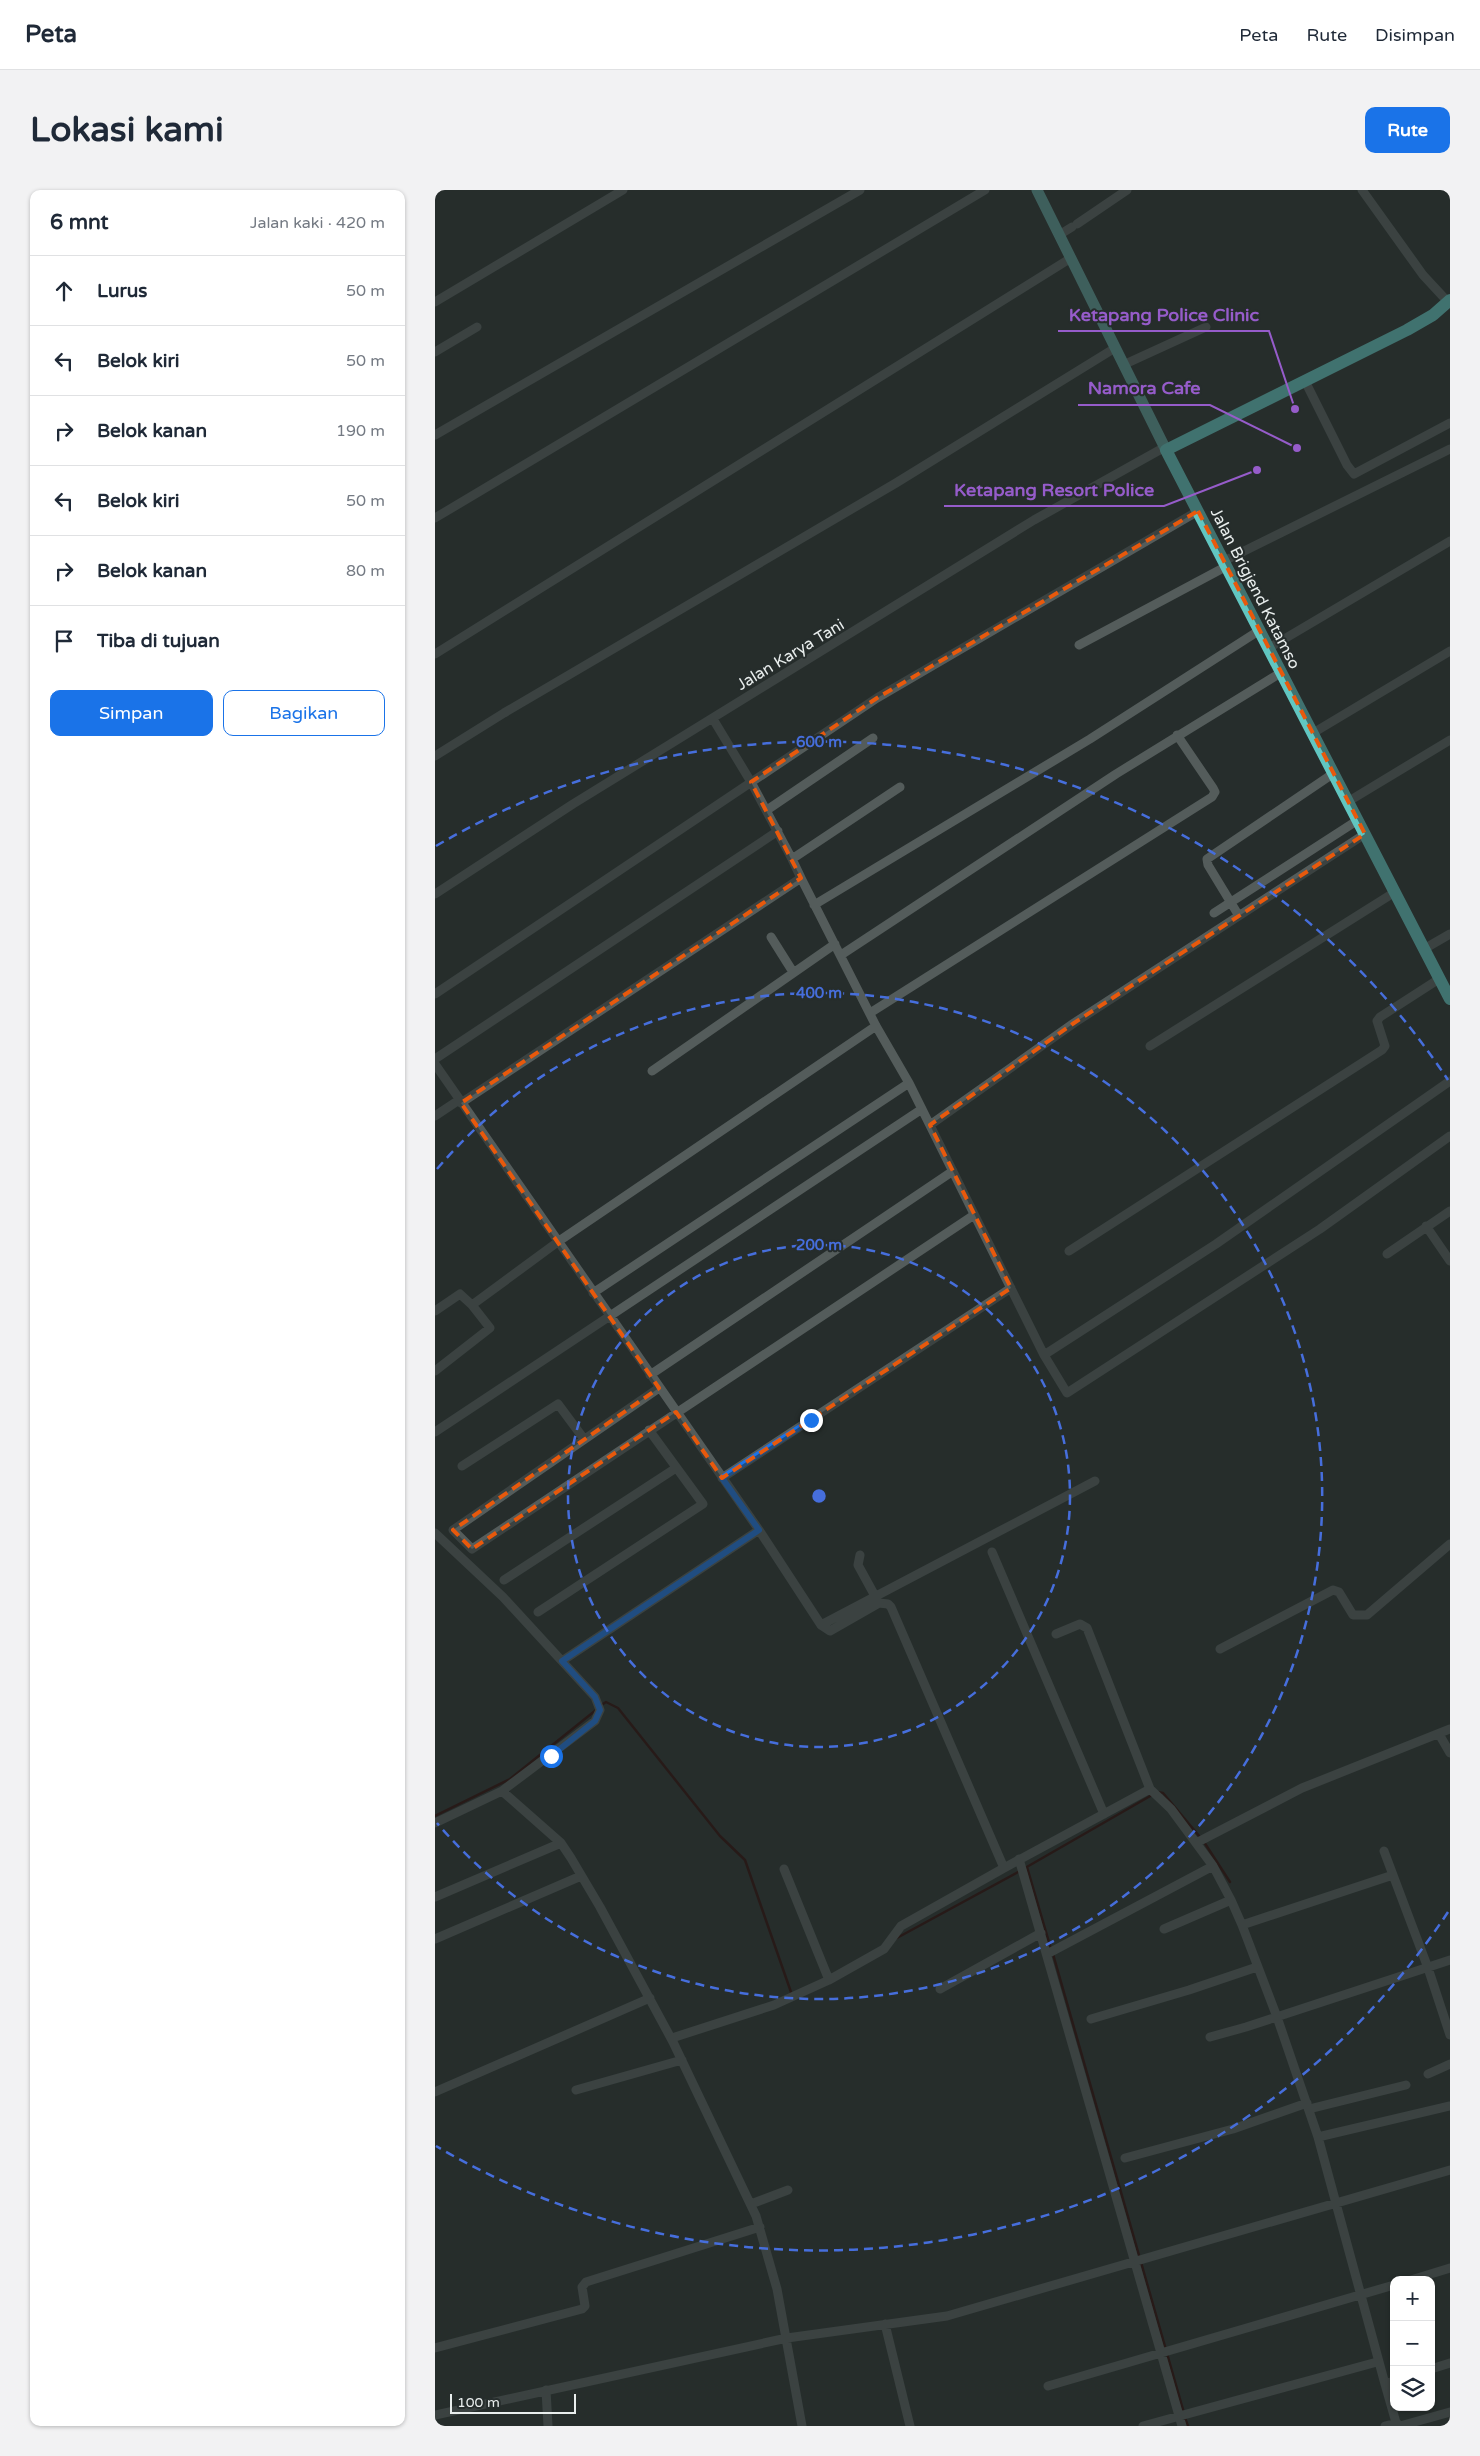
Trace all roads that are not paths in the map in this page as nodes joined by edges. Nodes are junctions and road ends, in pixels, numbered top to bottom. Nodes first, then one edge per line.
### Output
1 (623, 190) edge
2 (860, 190) edge
3 (985, 190) edge
4 (1037, 190) edge
5 (1127, 190) edge
6 (1361, 190) edge
7 (1059, 235) junction
8 (1071, 258) junction
9 (1449, 301) edge
10 (435, 302) edge
11 (477, 327) dead end
12 (1206, 328) dead end
13 (1115, 348) junction
14 (435, 352) edge
15 (1123, 365) junction
16 (1305, 381) junction
17 (1450, 423) edge
18 (435, 435) edge
19 (1166, 449) junction
20 (1450, 449) edge
21 (1198, 511) junction
22 (435, 518) edge
23 (1450, 541) edge
24 (1225, 564) junction
25 (1260, 630) junction
26 (1079, 645) dead end
27 (1269, 648) junction
28 (1450, 651) edge
29 (435, 654) edge
30 (1282, 672) junction
31 (713, 719) junction
32 (1313, 733) junction
33 (1177, 735) junction
34 (873, 738) dead end
35 (1450, 740) edge
36 (435, 756) edge
37 (1334, 773) junction
38 (751, 782) junction
39 (900, 787) dead end
40 (1349, 801) junction
41 (767, 810) junction
42 (1358, 820) junction
43 (778, 831) junction
44 (1365, 834) junction
45 (792, 859) junction
46 (801, 878) junction
47 (1395, 892) junction
48 (435, 894) edge
49 (1230, 903) junction
50 (814, 905) junction
51 (1214, 913) dead end
52 (1239, 916) junction
53 (1450, 934) edge
54 (771, 937) dead end
55 (835, 944) junction
56 (1424, 949) junction
57 (841, 955) junction
58 (793, 972) junction
59 (1439, 979) junction
60 (435, 994) edge
61 (1450, 999) edge
62 (870, 1013) junction
63 (877, 1026) junction
64 (1150, 1046) dead end
65 (435, 1060) edge
66 (435, 1064) edge
67 (652, 1071) dead end
68 (1450, 1082) edge
69 (909, 1083) junction
70 (460, 1102) junction
71 (922, 1109) junction
72 (435, 1116) edge
73 (930, 1125) junction
74 (1450, 1136) edge
75 (953, 1171) junction
76 (1450, 1211) edge
77 (974, 1215) junction
78 (1426, 1226) junction
79 (559, 1241) junction
80 (1069, 1251) dead end
81 (1387, 1254) dead end
82 (1450, 1261) edge
83 (1011, 1288) junction
84 (593, 1293) junction
85 (472, 1305) junction
86 (435, 1312) edge
87 (609, 1317) junction
88 (1044, 1355) junction
89 (435, 1371) edge
90 (650, 1375) junction
91 (659, 1388) junction
92 (676, 1412) junction
93 (649, 1430) junction
94 (435, 1432) edge
95 (584, 1439) junction
96 (462, 1466) dead end
97 (676, 1468) junction
98 (722, 1478) junction
99 (1095, 1481) dead end
100 (759, 1530) junction
101 (435, 1533) edge
102 (1450, 1544) edge
103 (992, 1552) dead end
104 (860, 1555) dead end
105 (504, 1580) dead end
106 (875, 1596) junction
107 (538, 1612) dead end
108 (821, 1625) junction
109 (1056, 1634) dead end
110 (1220, 1649) dead end
111 (562, 1661) junction
112 (1450, 1729) edge
113 (1439, 1734) junction
114 (1450, 1754) edge
115 (1150, 1790) junction
116 (502, 1791) junction
117 (1104, 1814) junction
118 (435, 1823) edge
119 (1201, 1840) junction
120 (561, 1843) junction
121 (1384, 1851) dead end
122 (1019, 1860) junction
123 (1213, 1866) junction
124 (1004, 1868) junction
125 (784, 1869) dead end
126 (1393, 1875) junction
127 (581, 1876) junction
128 (435, 1897) edge
129 (1231, 1900) junction
130 (1242, 1926) junction
131 (1164, 1929) dead end
132 (1041, 1933) junction
133 (435, 1939) edge
134 (1047, 1954) junction
135 (1450, 1960) edge
136 (1257, 1966) junction
137 (1428, 1968) junction
138 (829, 1980) junction
139 (940, 1989) dead end
140 (651, 1998) junction
141 (1277, 2017) junction
142 (1091, 2019) dead end
143 (1450, 2035) edge
144 (1209, 2037) dead end
145 (672, 2038) junction
146 (682, 2060) junction
147 (1450, 2064) edge
148 (1429, 2074) dead end
149 (1406, 2084) dead end
150 (575, 2090) dead end
151 (435, 2092) edge
152 (1308, 2106) junction
153 (1450, 2106) edge
154 (1318, 2138) junction
155 (1125, 2158) dead end
156 (1450, 2170) edge
157 (788, 2190) dead end
158 (1335, 2202) junction
159 (751, 2204) junction
160 (760, 2227) junction
161 (1135, 2263) junction
162 (1450, 2268) edge
163 (1424, 2276) edge
164 (1390, 2286) edge
165 (1360, 2295) junction
166 (880, 2325) junction
167 (787, 2338) junction
168 (435, 2348) edge
169 (1162, 2353) junction
170 (1377, 2362) junction
171 (1450, 2363) edge
172 (1435, 2368) edge
173 (1389, 2382) edge
174 (1048, 2386) dead end
175 (546, 2390) junction
176 (1450, 2412) edge
177 (435, 2415) edge
178 (1180, 2416) junction
179 (1398, 2425) edge
180 (549, 2426) edge
181 (802, 2426) edge
182 (910, 2426) edge
183 (1143, 2426) edge
184 (1182, 2426) edge
185 (1385, 2426) edge

1 - 10 street
2 - 18 street
3 - 22 street
4 - 7 main road, Jalan Brigjend Katamso
5 - 7 street
6 - 9 street
7 - 8 main road, Jalan Brigjend Katamso
8 - 13 main road, Jalan Brigjend Katamso
8 - 29 street
9 - 16 highway
11 - 14 street
12 - 15 street
13 - 15 main road, Jalan Brigjend Katamso
13 - 36 street
15 - 19 main road, Jalan Brigjend Katamso
16 - 17 street
16 - 19 highway
19 - 21 highway, Jalan Brigjend Katamso
19 - 31 street, Jalan Karya Tani
20 - 24 street
21 - 24 highway, Jalan Brigjend Katamso
21 - 38 street
23 - 27 street
24 - 25 highway, Jalan Brigjend Katamso
24 - 26 street
25 - 27 highway, Jalan Brigjend Katamso
25 - 50 street
27 - 30 highway, Jalan Brigjend Katamso
28 - 32 street
30 - 32 highway, Jalan Brigjend Katamso
30 - 33 street
31 - 38 street
31 - 48 street, Jalan Karya Tani
32 - 37 highway, Jalan Brigjend Katamso
33 - 57 street
33 - 62 street
34 - 41 street
35 - 40 street
37 - 40 highway, Jalan Brigjend Katamso
37 - 49 street
38 - 41 street
38 - 60 street
39 - 45 street
40 - 42 highway, Jalan Brigjend Katamso
41 - 43 street
42 - 44 highway, Jalan Brigjend Katamso
42 - 49 street
43 - 45 street
43 - 65 street
44 - 47 highway, Jalan Brigjend Katamso
44 - 52 street
45 - 46 street
46 - 50 street
46 - 70 street
47 - 56 highway, Jalan Brigjend Katamso
47 - 64 street
49 - 51 street
49 - 52 street
50 - 55 street
52 - 73 street
53 - 56 street
54 - 58 street
55 - 57 street
55 - 58 street
56 - 59 highway, Jalan Brigjend Katamso
57 - 62 street
58 - 67 street
59 - 61 highway, Jalan Brigjend Katamso
59 - 80 street
62 - 63 street
63 - 69 street
63 - 79 street
66 - 70 street
68 - 88 street
69 - 71 street
69 - 84 street
70 - 72 street
70 - 79 street
71 - 73 street
71 - 87 street
73 - 75 street
74 - 88 street
75 - 77 street
75 - 90 street
76 - 78 street
77 - 83 street
77 - 92 street
78 - 81 street
78 - 82 street
79 - 84 street
79 - 85 street
83 - 88 street
83 - 98 street
84 - 87 street
85 - 86 street
85 - 89 street
87 - 90 street
87 - 94 street
90 - 91 street
91 - 92 street
91 - 95 street
92 - 93 street
92 - 98 street
93 - 95 street
93 - 97 street
95 - 96 street
97 - 105 street
97 - 107 street
98 - 100 street
99 - 106 street
100 - 108 street
100 - 111 street
101 - 111 street
102 - 110 street
103 - 117 street
104 - 106 street
106 - 108 street
108 - 124 street
109 - 115 street
111 - 116 street
112 - 113 street
113 - 114 street
113 - 119 street
115 - 117 street
115 - 119 street
116 - 118 street
116 - 120 street
117 - 122 street
119 - 123 street
120 - 127 street
120 - 128 street
121 - 126 street
122 - 124 street
122 - 132 street
123 - 129 street
123 - 134 street
124 - 138 street
125 - 138 street
126 - 130 street
126 - 137 street
127 - 133 street
127 - 140 street
129 - 130 street
129 - 131 street
130 - 136 street
132 - 134 street
132 - 139 street
134 - 161 street
135 - 137 street
136 - 141 street
136 - 142 street
137 - 141 street
137 - 143 street
138 - 145 street
140 - 145 street
140 - 151 street
141 - 144 street
141 - 152 street
145 - 146 street
146 - 150 street
146 - 159 street
147 - 148 street
149 - 152 street
152 - 154 street
152 - 155 street
153 - 154 street
154 - 158 street
156 - 158 street
157 - 159 street
158 - 161 street
158 - 165 street
159 - 160 street
160 - 167 street
160 - 168 street
161 - 166 street
161 - 169 street
162 - 163 street
164 - 165 street
165 - 169 street
165 - 170 street
166 - 167 street
166 - 182 street
167 - 175 street
167 - 181 street
169 - 174 street
169 - 178 street
170 - 173 street
170 - 178 street
171 - 172 street
173 - 179 street
175 - 177 street
175 - 180 street
176 - 179 street
178 - 183 street
178 - 184 street
179 - 185 street

